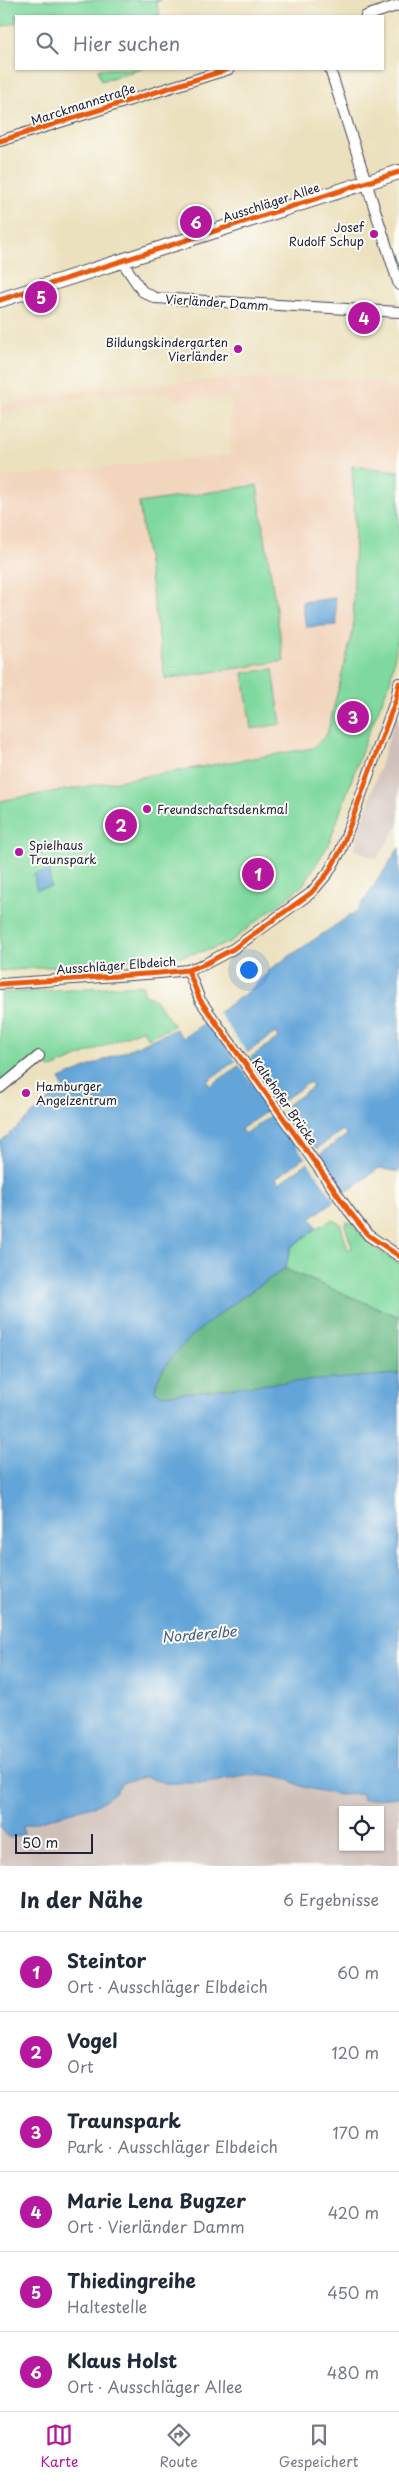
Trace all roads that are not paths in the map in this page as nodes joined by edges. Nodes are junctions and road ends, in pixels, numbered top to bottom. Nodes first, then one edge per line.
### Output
1 (399, 5) edge
2 (369, 15) edge
3 (225, 70) edge
4 (330, 70) edge
5 (0, 141) edge
6 (399, 172) edge
7 (366, 182) junction
8 (121, 260) junction
9 (399, 285) edge
10 (0, 300) edge
11 (399, 312) edge
12 (399, 683) edge
13 (188, 970) junction
14 (0, 984) edge
15 (39, 1056) dead end
16 (0, 1088) edge
17 (399, 1256) edge

1 - 2 street
3 - 5 street, Marckmannstraße
4 - 7 street
6 - 7 street, Ausschläger Allee
7 - 8 street, Ausschläger Allee
7 - 9 street
8 - 10 street
8 - 11 street, Vierländer Damm
12 - 13 street, Ausschläger Elbdeich
13 - 14 street, Ausschläger Elbdeich
13 - 17 street, Kaltehofer Brücke
15 - 16 street

